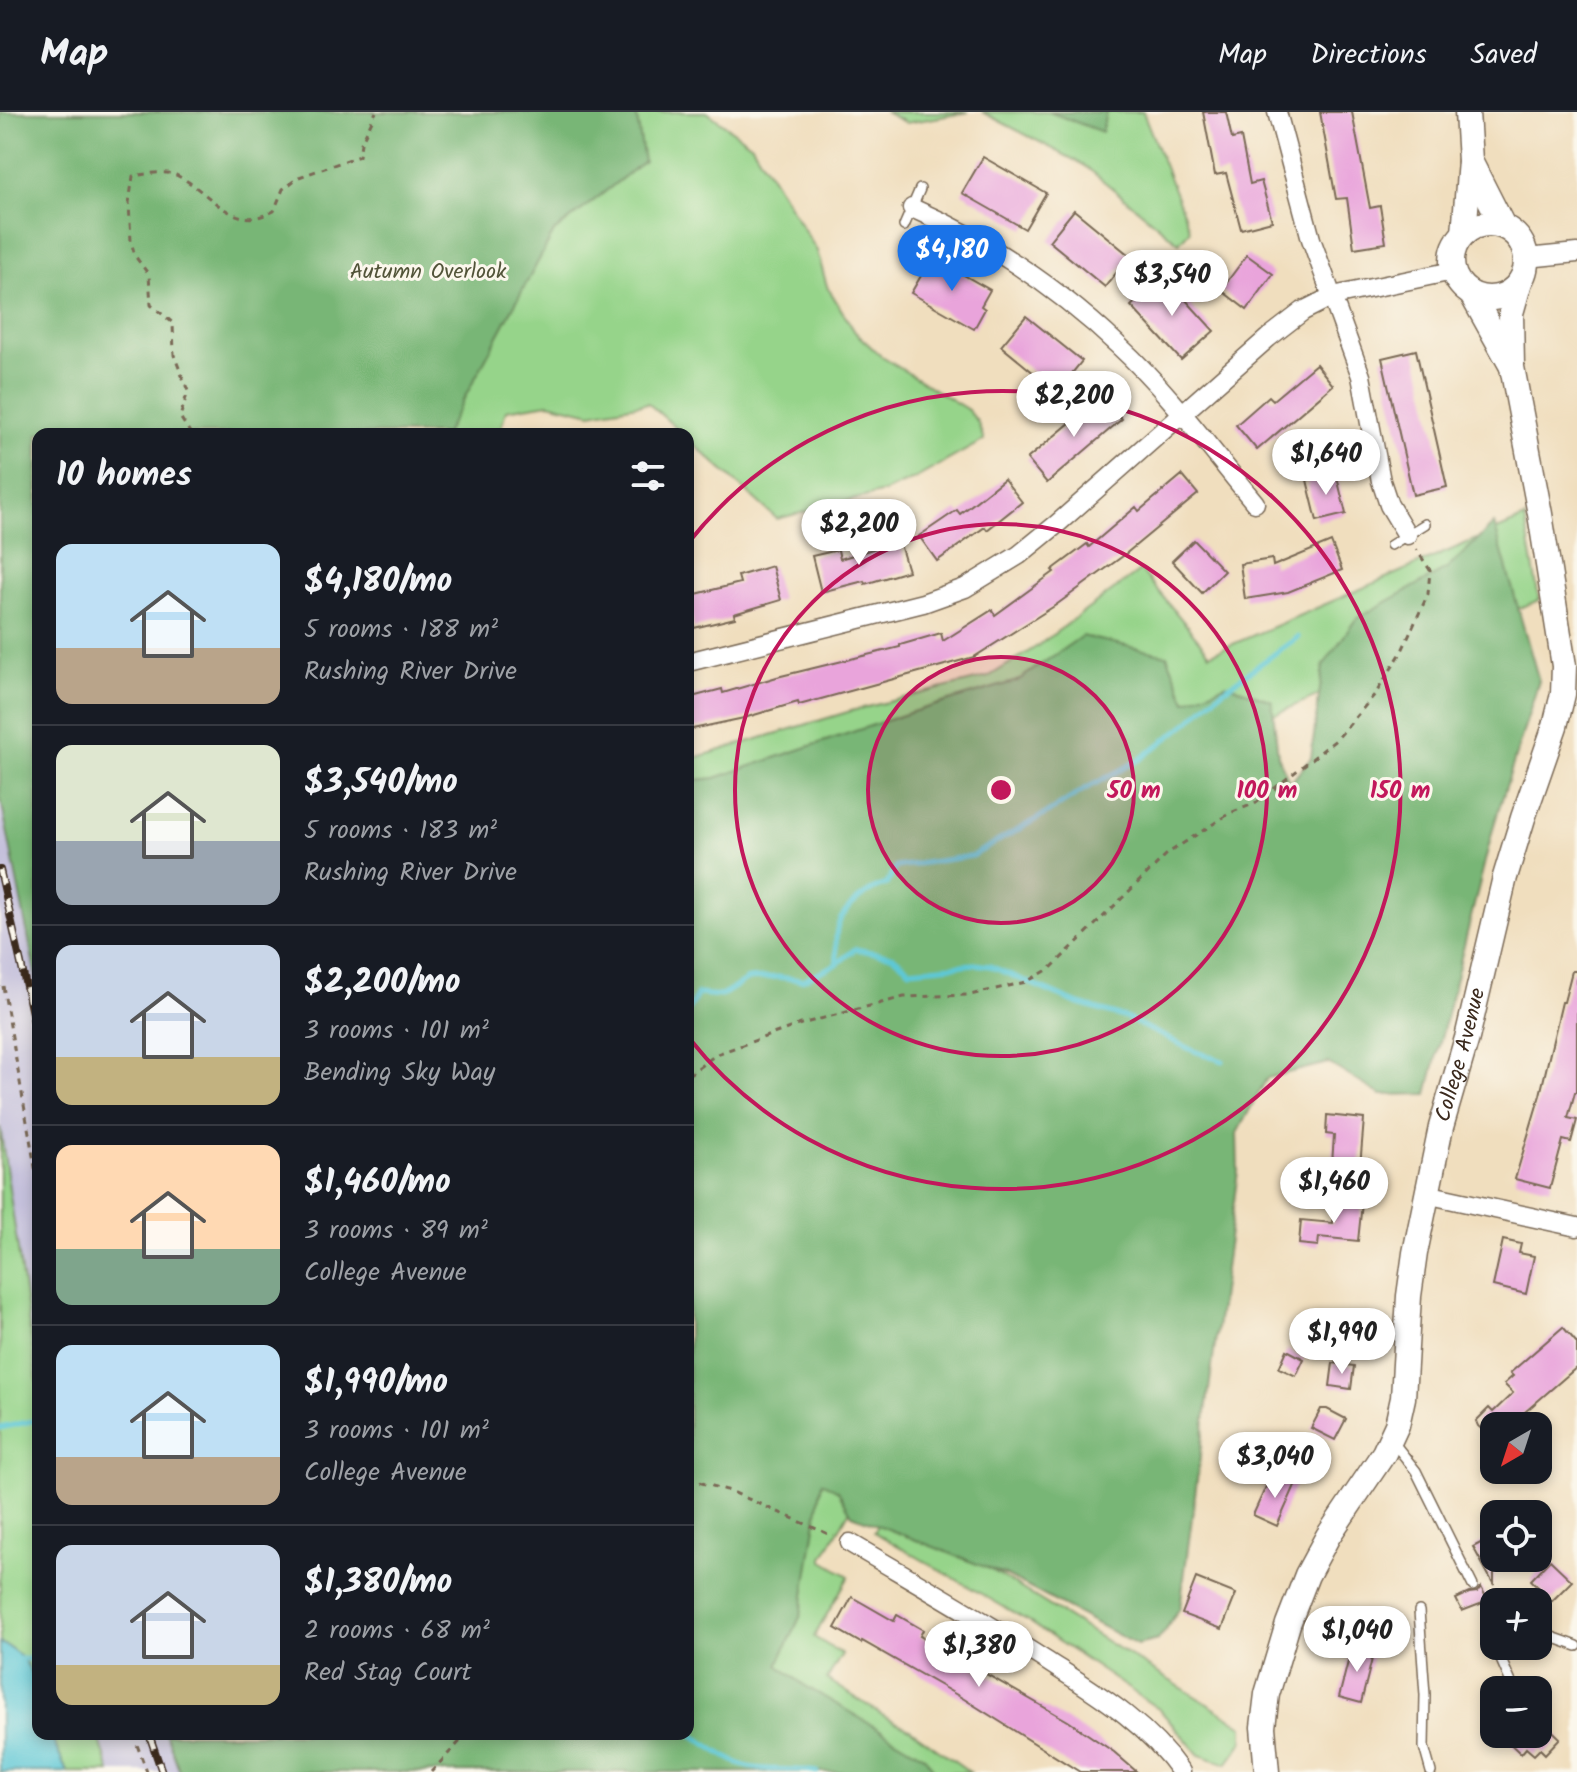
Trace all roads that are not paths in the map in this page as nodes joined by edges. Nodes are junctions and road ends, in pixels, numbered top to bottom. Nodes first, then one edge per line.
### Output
1 (1277, 112) edge
2 (1467, 112) edge
3 (1470, 161) junction
4 (920, 189) dead end
5 (912, 208) junction
6 (904, 226) dead end
7 (1503, 226) junction
8 (1464, 233) junction
9 (1577, 253) edge
10 (1527, 258) junction
11 (1453, 271) junction
12 (1519, 285) junction
13 (1472, 295) junction
14 (1333, 296) junction
15 (1512, 367) junction
16 (1181, 414) junction
17 (1255, 503) dead end
18 (1425, 524) dead end
19 (1399, 540) joint
20 (694, 660) edge
21 (1426, 1194) junction
22 (1577, 1227) edge
23 (1391, 1440) junction
24 (850, 1543) road end
25 (1473, 1586) dead end
26 (1419, 1611) dead end
27 (1552, 1637) edge
28 (1577, 1646) edge
29 (1181, 1772) edge
30 (1267, 1772) edge
31 (1431, 1772) edge

1 - 14 street
2 - 3 street
3 - 7 street
3 - 8 street
4 - 5 lane
5 - 6 lane
5 - 16 street
7 - 8 street
7 - 10 street
8 - 11 street
9 - 10 street
10 - 12 street, College Avenue
11 - 13 street, College Avenue
11 - 14 street
12 - 13 street
12 - 15 street, College Avenue
13 - 15 street, College Avenue
14 - 16 street
14 - 19 street
15 - 21 street, College Avenue
16 - 17 street
16 - 20 street
18 - 19 lane
21 - 22 street
21 - 23 street, College Avenue
23 - 25 lane
23 - 30 street, College Avenue
24 - 29 street
26 - 31 lane
27 - 28 lane

